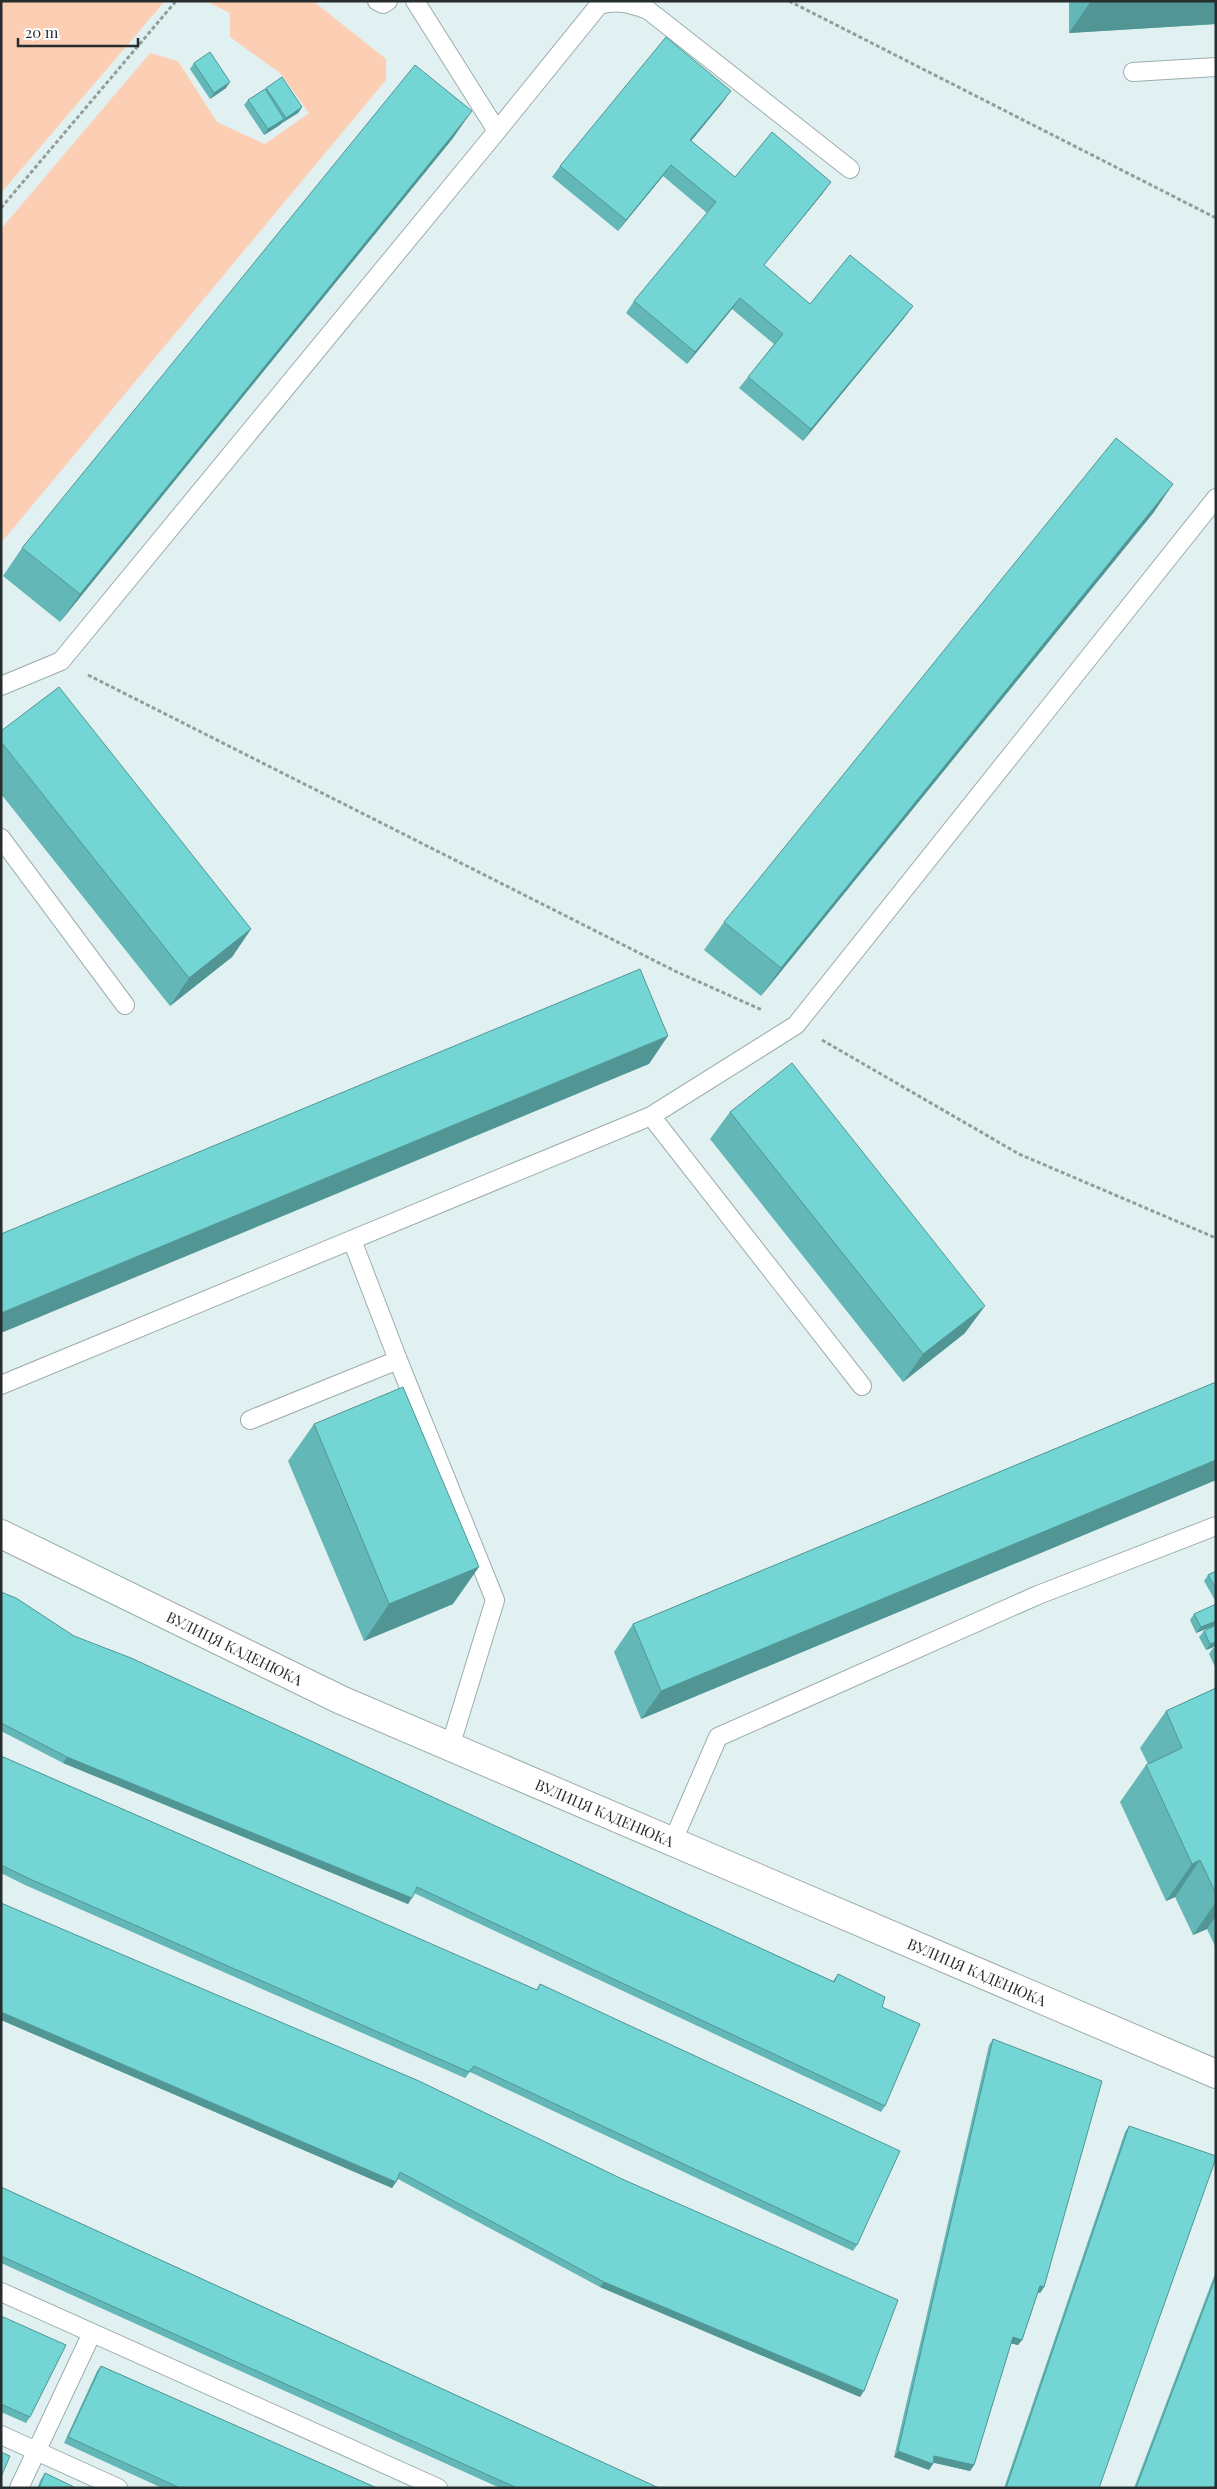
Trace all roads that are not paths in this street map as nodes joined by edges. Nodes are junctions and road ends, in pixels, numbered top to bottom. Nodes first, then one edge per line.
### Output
1 (377, 1) edge
2 (388, 1) edge
3 (415, 1) edge
4 (1216, 67) edge
5 (1133, 72) dead end
6 (497, 131) junction
7 (850, 169) dead end
8 (1216, 498) edge
9 (1, 686) edge
10 (1, 838) edge
11 (125, 1005) dead end
12 (651, 1116) junction
13 (352, 1240) junction
14 (398, 1360) junction
15 (1, 1385) edge
16 (862, 1386) dead end
17 (250, 1420) dead end
18 (1216, 1526) edge
19 (1, 1534) edge
20 (450, 1747) junction
21 (672, 1843) junction
22 (1216, 2074) edge
23 (1, 2292) edge
24 (92, 2333) junction
25 (1, 2435) edge
26 (36, 2451) junction
27 (19, 2488) edge
28 (118, 2488) edge
29 (438, 2488) edge

1 - 2 lane
3 - 6 lane
4 - 5 lane
6 - 7 lane
6 - 9 lane
8 - 12 lane
10 - 11 lane
12 - 13 lane
12 - 16 lane
13 - 14 lane
13 - 15 lane
14 - 17 lane
14 - 20 lane
18 - 21 lane
19 - 20 street, ВУЛИЦЯ КАДЕНЮКА
20 - 21 street, ВУЛИЦЯ КАДЕНЮКА
21 - 22 street, ВУЛИЦЯ КАДЕНЮКА
23 - 24 lane
24 - 26 lane
24 - 29 lane
25 - 26 lane
26 - 27 lane
26 - 28 lane

